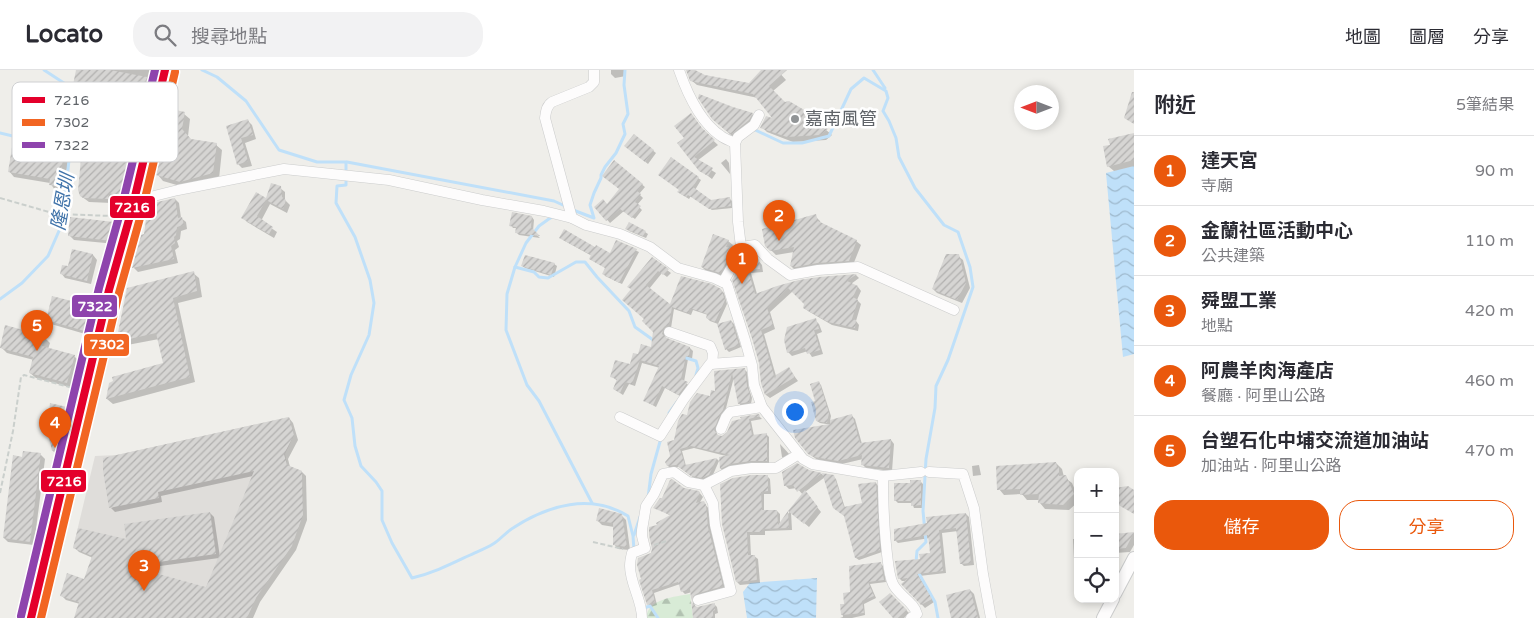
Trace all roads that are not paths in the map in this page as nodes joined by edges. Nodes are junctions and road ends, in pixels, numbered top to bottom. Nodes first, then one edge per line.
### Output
1 (594, 70) edge
2 (679, 70) edge
3 (758, 115) dead end
4 (735, 143) junction
5 (143, 162) edge
6 (132, 209) junction
7 (572, 218) junction
8 (741, 247) junction
9 (723, 282) junction
10 (954, 310) dead end
11 (669, 332) dead end
12 (750, 361) junction
13 (712, 364) junction
14 (762, 406) junction
15 (620, 417) dead end
16 (721, 429) dead end
17 (799, 454) junction
18 (883, 476) junction
19 (704, 485) junction
20 (1134, 558) edge
21 (1119, 586) edge
22 (698, 600) dead end
23 (1111, 603) edge
24 (31, 618) edge
25 (642, 618) edge
26 (911, 618) edge
27 (991, 618) edge
28 (1103, 618) edge

1 - 7 street
2 - 4 street
3 - 4 street
4 - 8 street
5 - 6 main road
6 - 7 street
6 - 24 main road
7 - 9 street
8 - 9 street
8 - 10 street
9 - 12 street
11 - 13 street
12 - 13 street
12 - 14 street
13 - 15 street
14 - 16 street
14 - 17 street
17 - 18 street
17 - 19 street
18 - 26 street
18 - 27 street
19 - 22 street
19 - 25 street
20 - 21 street
23 - 28 street

